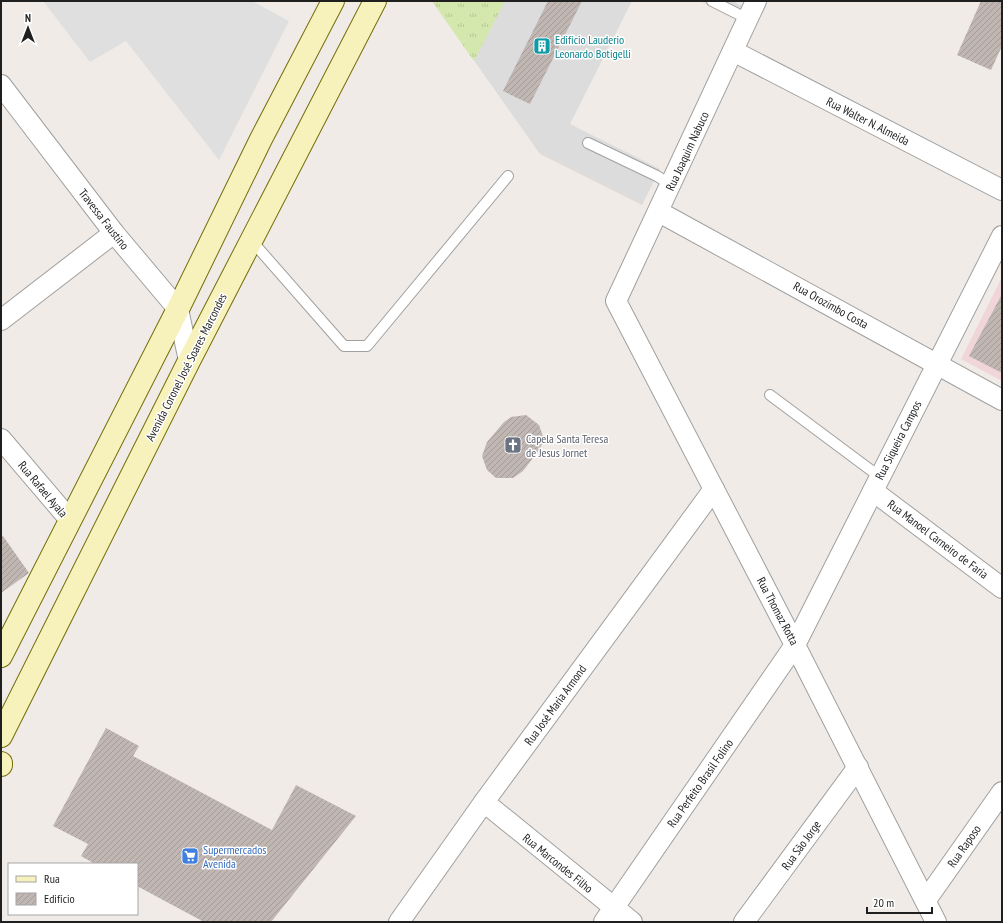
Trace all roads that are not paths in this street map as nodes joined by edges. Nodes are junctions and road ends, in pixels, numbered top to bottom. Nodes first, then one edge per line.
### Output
1 (333, 1) edge
2 (375, 1) edge
3 (712, 1) edge
4 (752, 10) edge
5 (733, 51) junction
6 (1, 85) edge
7 (588, 143) dead end
8 (508, 176) dead end
9 (671, 185) junction
10 (1002, 190) edge
11 (659, 212) junction
12 (114, 233) junction
13 (1002, 236) edge
14 (251, 240) junction
15 (616, 301) joint
16 (178, 309) junction
17 (1, 320) edge
18 (189, 361) junction
19 (937, 363) junction
20 (770, 395) dead end
21 (1002, 400) edge
22 (1, 439) edge
23 (877, 484) junction
24 (714, 489) junction
25 (70, 520) junction
26 (1002, 588) edge
27 (795, 644) junction
28 (1, 656) edge
29 (1, 736) edge
30 (858, 767) junction
31 (1002, 792) edge
32 (484, 802) junction
33 (926, 900) junction
34 (609, 915) edge
35 (399, 922) edge
36 (632, 922) edge
37 (744, 922) edge
38 (936, 922) edge

1 - 16 main road
2 - 14 main road, Avenida Coronel José Soares Marcondes
3 - 4 lane
4 - 5 street, Rua Joaquim Nabuco
5 - 9 street, Rua Joaquim Nabuco
5 - 10 street, Rua Walter N. Almeida
6 - 12 street, Travessa Faustino
7 - 9 lane
8 - 14 lane
9 - 11 street, Rua Joaquim Nabuco
11 - 15 street, Rua Joaquim Nabuco
11 - 19 street, Rua Orozimbo Costa
12 - 16 street, Travessa Faustino
12 - 17 street
13 - 19 street, Rua Siqueira Campos
14 - 18 main road, Avenida Coronel José Soares Marcondes
15 - 24 street, Rua Thomaz Rotta
16 - 18 street, Travessa Faustino
16 - 25 main road
18 - 29 main road, Avenida Coronel José Soares Marcondes
19 - 21 street, Rua Orozimbo Costa
19 - 23 street, Rua Siqueira Campos
20 - 23 lane
22 - 25 street, Rua Rafael Ayala
23 - 26 street, Rua Manoel Carneiro de Faria
23 - 27 street, Rua Siqueira Campos
24 - 27 street, Rua Thomaz Rotta
24 - 32 street, Rua José Maria Armond
25 - 28 main road
27 - 30 street, Rua Thomaz Rotta
27 - 34 street, Rua Perfeito Brasil Folino
30 - 33 street, Rua Thomaz Rotta
30 - 37 street, Rua São Jorge
31 - 33 street, Rua Raposo
32 - 34 street, Rua Marcondes Filho
32 - 35 street, Rua José Maria Armond
33 - 38 street, Rua Thomaz Rotta
34 - 36 street, Rua Marcondes Filho

